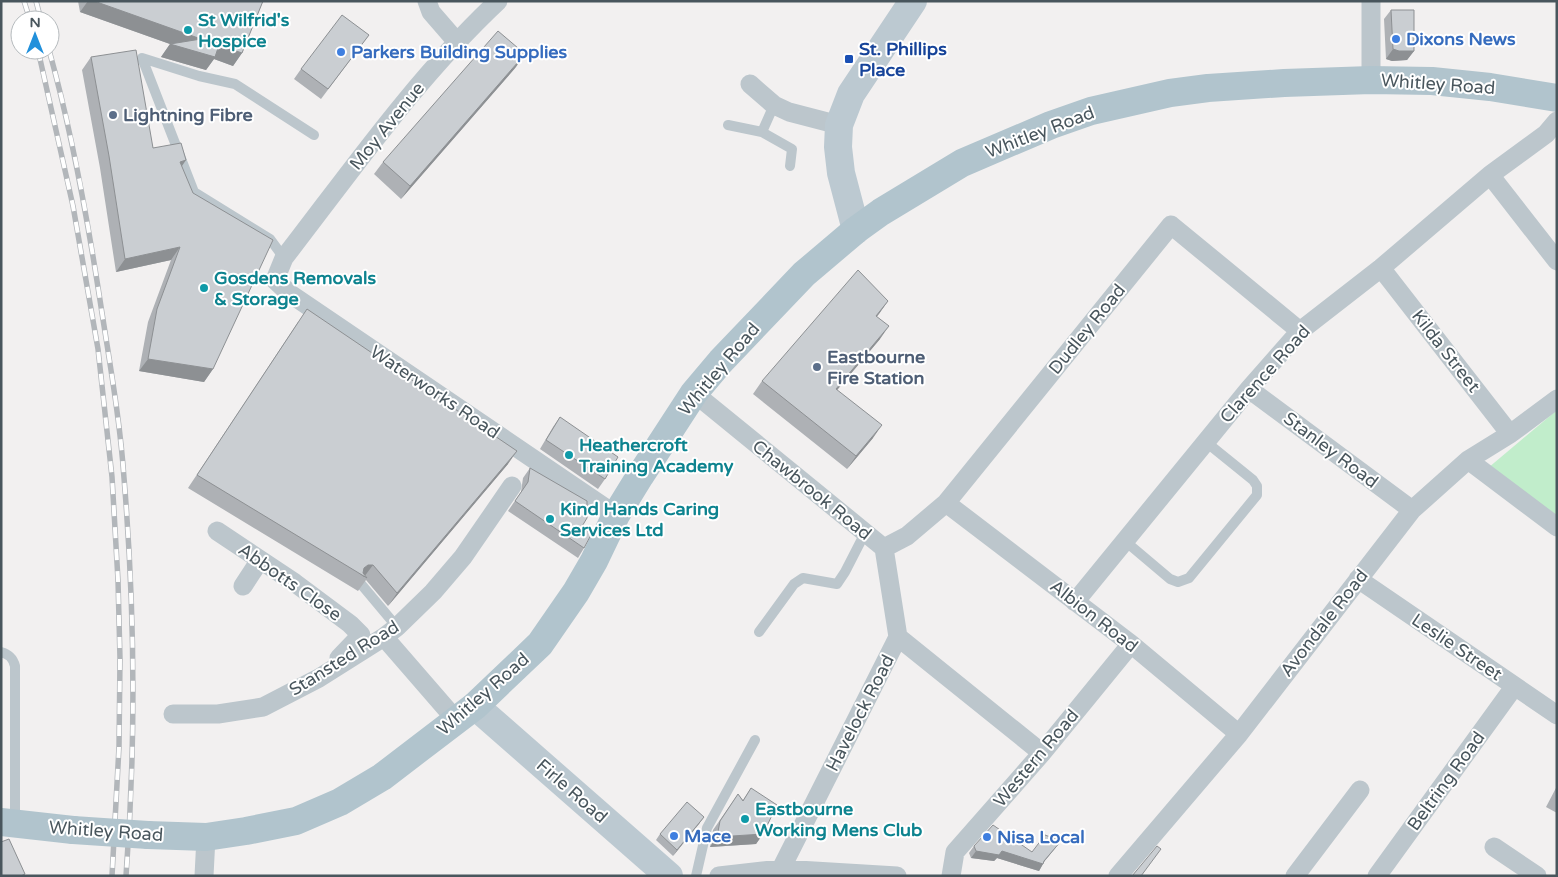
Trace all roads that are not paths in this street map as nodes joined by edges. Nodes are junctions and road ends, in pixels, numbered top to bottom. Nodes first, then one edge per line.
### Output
1 (427, 1) edge
2 (498, 1) edge
3 (913, 1) edge
4 (1370, 1) edge
5 (457, 42) junction
6 (1370, 80) junction
7 (750, 84) dead end
8 (1557, 98) edge
9 (774, 105) junction
10 (728, 124) dead end
11 (839, 125) junction
12 (1553, 130) edge
13 (762, 132) junction
14 (314, 135) dead end
15 (790, 166) dead end
16 (1490, 175) junction
17 (856, 230) junction
18 (284, 258) junction
19 (1557, 261) edge
20 (1381, 268) junction
21 (1300, 331) junction
22 (1249, 389) junction
23 (694, 393) junction
24 (1557, 399) edge
25 (1510, 434) junction
26 (1206, 442) junction
27 (1468, 460) junction
28 (512, 486) dead end
29 (946, 503) junction
30 (1412, 510) junction
31 (616, 515) junction
32 (1557, 527) edge
33 (217, 531) dead end
34 (865, 533) junction
35 (1125, 541) junction
36 (884, 548) junction
37 (260, 560) junction
38 (1358, 579) junction
39 (361, 584) edge
40 (243, 586) dead end
41 (1075, 602) junction
42 (391, 632) junction
43 (759, 632) dead end
44 (898, 637) junction
45 (1131, 644) junction
46 (1, 652) edge
47 (319, 678) junction
48 (1514, 687) junction
49 (465, 713) junction
50 (174, 714) dead end
51 (1557, 714) edge
52 (1239, 734) junction
53 (755, 740) dead end
54 (1042, 753) junction
55 (1360, 790) dead end
56 (8, 823) edge
57 (206, 837) junction
58 (1494, 847) dead end
59 (780, 869) junction
60 (807, 873) edge
61 (1534, 875) edge
62 (204, 876) edge
63 (669, 876) edge
64 (696, 876) edge
65 (719, 876) edge
66 (897, 876) edge
67 (951, 876) edge
68 (1118, 876) edge
69 (1295, 876) edge
70 (1378, 876) edge

1 - 5 street
2 - 5 street, Moy Avenue
3 - 11 street
4 - 6 street
5 - 18 street, Moy Avenue
6 - 8 main road, Whitley Road
6 - 17 main road, Whitley Road
7 - 9 street
9 - 11 street
9 - 13 lane
10 - 13 lane
11 - 17 street
12 - 16 street, Clarence Road
13 - 15 lane
14 - 18 lane
16 - 19 street
16 - 20 street, Clarence Road
17 - 23 main road, Whitley Road
18 - 31 street, Waterworks Road
20 - 21 street, Clarence Road
20 - 25 street, Kilda Street
21 - 22 street, Clarence Road
21 - 29 street, Dudley Road
22 - 26 street, Clarence Road
22 - 30 street, Stanley Road
23 - 31 main road, Whitley Road
23 - 34 street, Chawbrook Road
24 - 25 street, Avondale Road
25 - 27 street, Avondale Road
26 - 35 street, Clarence Road
26 - 35 lane
27 - 30 street, Avondale Road
27 - 32 street
28 - 42 street, Stansted Road
29 - 36 street, Dudley Road
29 - 41 street, Albion Road
30 - 38 street, Avondale Road
31 - 49 main road, Whitley Road
33 - 37 street, Abbotts Close
34 - 36 street, Chawbrook Road
34 - 43 lane
35 - 41 street, Clarence Road
36 - 44 street, Havelock Road
37 - 40 street
37 - 47 street, Abbotts Close
38 - 48 street, Leslie Street
38 - 52 street, Avondale Road
39 - 42 lane
41 - 45 street, Albion Road
42 - 47 street, Stansted Road
42 - 49 street
44 - 54 street
44 - 59 street, Havelock Road
45 - 52 street, Albion Road
45 - 54 street, Western Road
46 - 56 lane
47 - 50 street, Stansted Road
48 - 51 street, Leslie Street
48 - 70 street, Beltring Road
49 - 57 main road, Whitley Road
49 - 63 street, Firle Road
52 - 68 street, Avondale Road
53 - 64 lane
54 - 67 street, Western Road
55 - 69 street
56 - 57 main road, Whitley Road, bridge
57 - 62 street
58 - 61 street
59 - 60 street
59 - 65 street
60 - 66 street

